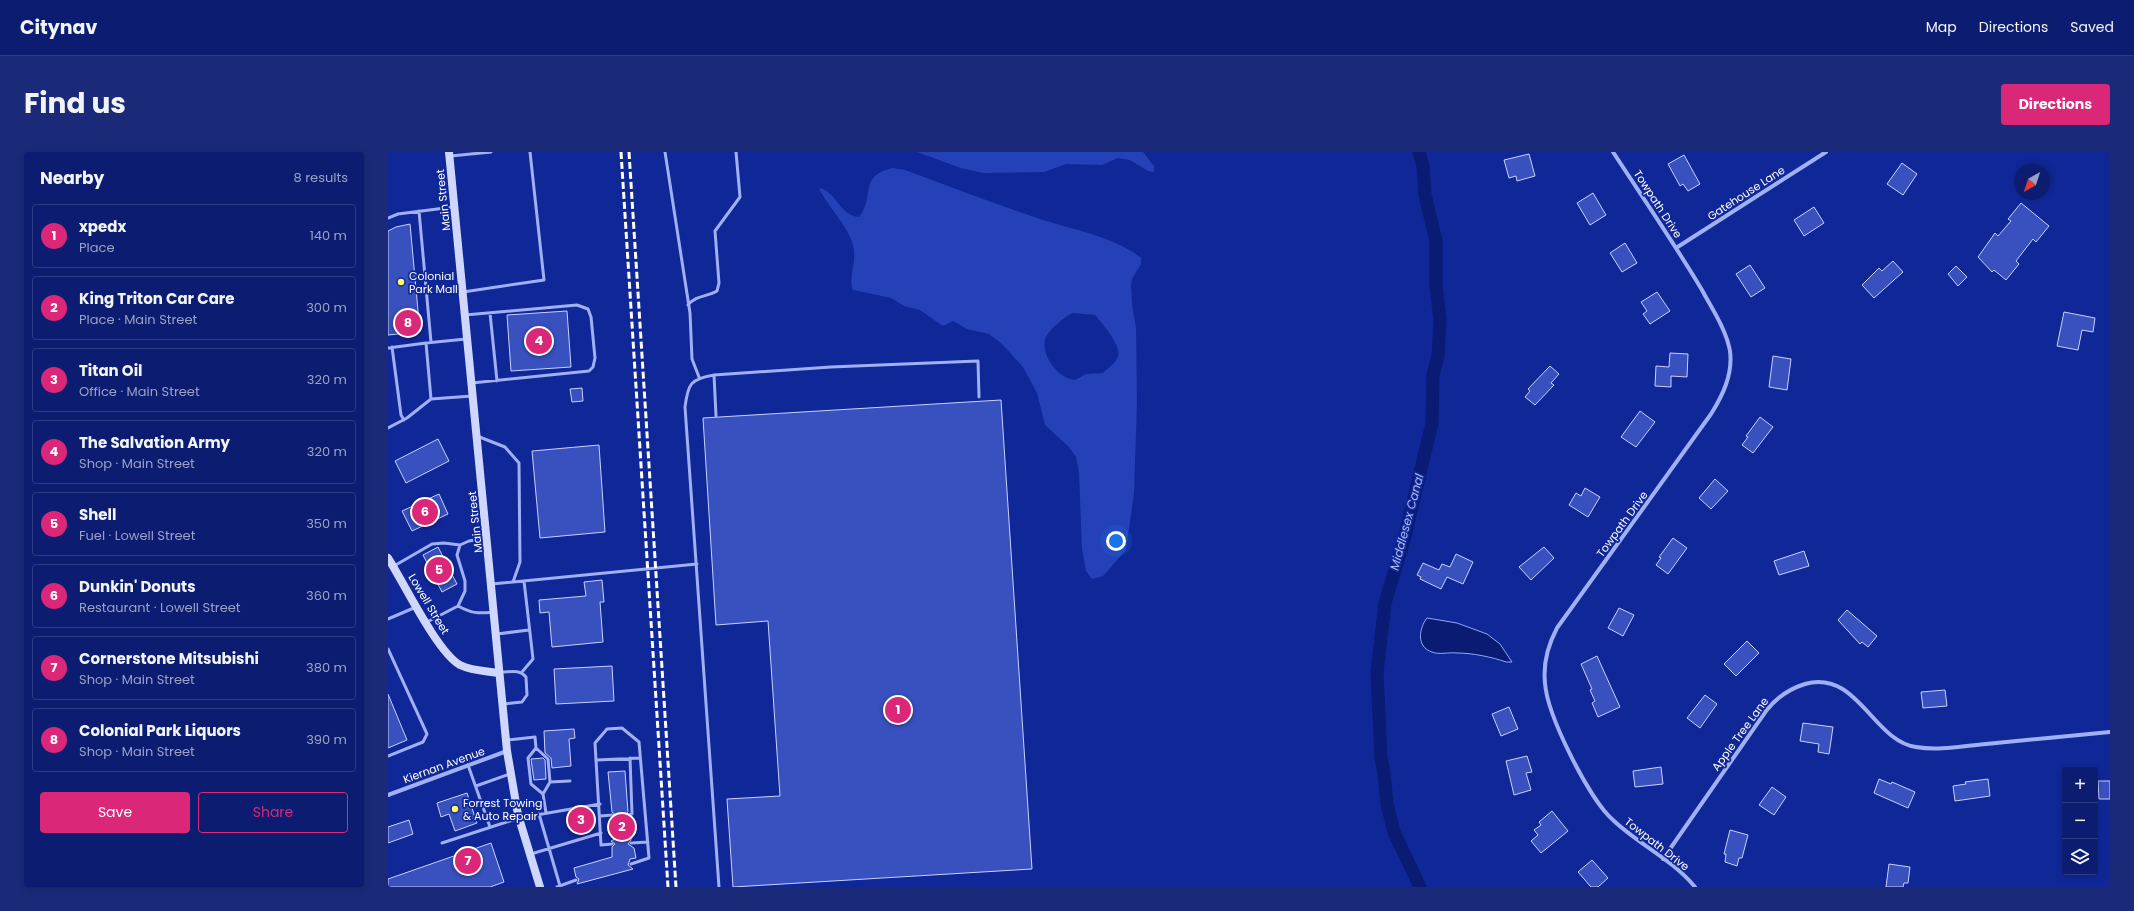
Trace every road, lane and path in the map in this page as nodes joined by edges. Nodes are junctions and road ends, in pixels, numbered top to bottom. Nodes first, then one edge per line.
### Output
1 (491, 152) edge
2 (530, 152) edge
3 (665, 152) edge
4 (736, 152) edge
5 (1613, 152) edge
6 (1826, 152) edge
7 (450, 154) edge
8 (455, 206) junction
9 (419, 211) junction
10 (388, 218) edge
11 (1676, 248) junction
12 (463, 292) junction
13 (688, 305) junction
14 (490, 312) junction
15 (465, 315) junction
16 (468, 339) junction
17 (431, 342) junction
18 (426, 343) junction
19 (390, 347) edge
20 (714, 375) junction
21 (699, 377) junction
22 (497, 381) junction
23 (472, 383) junction
24 (474, 396) junction
25 (979, 397) dead end
26 (431, 399) junction
27 (716, 416) dead end
28 (404, 420) junction
29 (388, 428) edge
30 (477, 436) junction
31 (487, 538) junction
32 (460, 545) junction
33 (388, 558) edge
34 (697, 564) junction
35 (394, 567) junction
36 (524, 581) junction
37 (513, 582) junction
38 (492, 584) junction
39 (417, 606) junction
40 (458, 606) junction
41 (494, 612) junction
42 (388, 620) edge
43 (427, 622) junction
44 (530, 630) junction
45 (496, 634) junction
46 (388, 649) edge
47 (522, 672) junction
48 (499, 673) junction
49 (502, 704) junction
50 (2110, 732) edge
51 (506, 740) junction
52 (536, 748) junction
53 (507, 751) junction
54 (388, 756) edge
55 (630, 758) junction
56 (640, 758) junction
57 (597, 760) junction
58 (468, 765) junction
59 (510, 774) junction
60 (570, 781) dead end
61 (550, 782) junction
62 (476, 786) junction
63 (543, 794) junction
64 (388, 795) edge
65 (600, 804) junction
66 (546, 813) junction
67 (539, 814) junction
68 (628, 814) dead end
69 (613, 815) dead end
70 (600, 816) junction
71 (519, 818) junction
72 (490, 827) junction
73 (601, 833) junction
74 (648, 842) junction
75 (631, 843) dead end
76 (442, 844) dead end
77 (612, 844) dead end
78 (549, 849) junction
79 (529, 855) junction
80 (1663, 859) junction
81 (631, 864) dead end
82 (576, 880) dead end
83 (540, 887) edge
84 (558, 887) edge
85 (719, 887) edge
86 (1695, 887) edge

1 - 7 lane
2 - 12 lane
3 - 13 lane
4 - 13 lane
5 - 11 street, Towpath Drive
6 - 11 street, Gatehouse Lane
7 - 8 main road, Main Street
8 - 9 lane
8 - 12 main road, Main Street
9 - 10 lane
9 - 17 lane
11 - 80 street, Towpath Drive
12 - 15 main road, Main Street
13 - 21 lane
14 - 15 lane
14 - 22 lane
14 - 22 lane
15 - 16 main road, Main Street
16 - 17 lane
16 - 23 main road, Main Street
17 - 18 lane
18 - 19 lane
18 - 26 lane
19 - 28 lane
20 - 21 lane
20 - 25 lane
20 - 27 lane
21 - 34 lane
22 - 23 lane
23 - 24 main road, Main Street
24 - 26 lane
24 - 30 main road, Main Street
26 - 28 lane
28 - 29 lane
30 - 31 main road, Main Street
30 - 37 lane
31 - 32 lane
31 - 38 main road, Main Street
32 - 35 lane
32 - 40 lane
33 - 35 main road, Lowell Street
34 - 36 lane
34 - 85 lane
35 - 39 main road, Lowell Street
36 - 37 lane
36 - 44 lane
37 - 38 lane
38 - 41 main road, Main Street
39 - 42 lane
39 - 43 main road, Lowell Street
40 - 41 lane
40 - 43 lane
41 - 45 main road, Main Street
43 - 48 main road, Lowell Street
44 - 45 lane
44 - 47 lane
45 - 48 main road, Main Street
46 - 54 lane
47 - 48 lane
47 - 49 lane
48 - 49 main road, Main Street
49 - 51 main road, Main Street
50 - 80 street, Apple Tree Lane
51 - 52 lane
51 - 53 main road, Main Street
52 - 61 lane
52 - 63 lane
53 - 58 street, Kiernan Avenue
53 - 59 main road, Main Street
55 - 56 lane
55 - 57 lane
55 - 68 lane
56 - 57 lane
56 - 74 lane
57 - 65 lane
58 - 62 lane
58 - 64 street, Kiernan Avenue
59 - 62 lane
59 - 71 main road, Main Street
60 - 61 lane
61 - 63 lane
62 - 72 lane
63 - 66 lane
65 - 66 lane
65 - 70 lane
66 - 67 lane
67 - 71 lane
67 - 78 lane
69 - 70 lane
70 - 73 lane
71 - 72 lane
71 - 79 main road, Main Street
72 - 76 lane
73 - 77 lane
73 - 78 lane
74 - 75 lane
74 - 81 lane
78 - 79 lane
78 - 84 lane
79 - 83 main road, Main Street
80 - 86 street, Towpath Drive
82 - 84 lane

